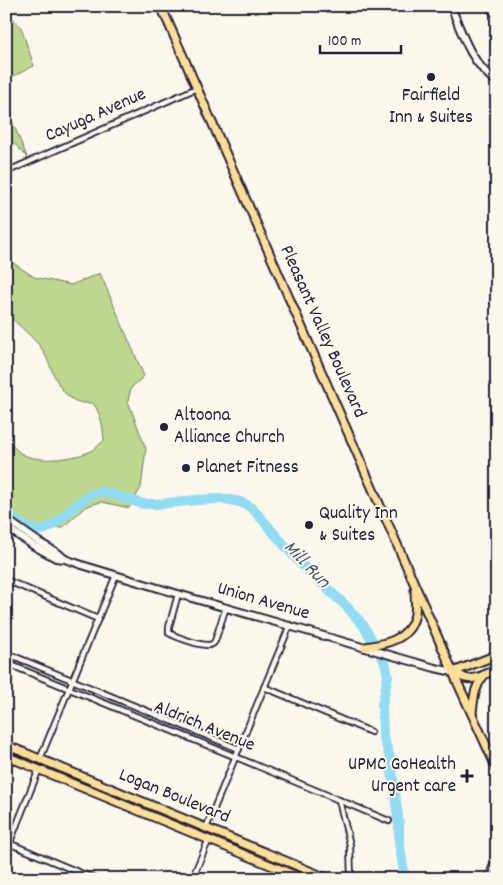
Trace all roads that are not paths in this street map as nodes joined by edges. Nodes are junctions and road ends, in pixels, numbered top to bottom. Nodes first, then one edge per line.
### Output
1 (161, 6) edge
2 (451, 6) edge
3 (486, 6) edge
4 (497, 17) edge
5 (497, 82) edge
6 (197, 88) junction
7 (6, 172) edge
8 (7, 523) edge
9 (116, 575) junction
10 (6, 580) edge
11 (415, 584) junction
12 (178, 594) junction
13 (226, 607) junction
14 (98, 619) junction
15 (290, 625) junction
16 (369, 647) junction
17 (6, 653) edge
18 (497, 655) edge
19 (6, 663) edge
20 (497, 669) edge
21 (453, 672) junction
22 (484, 675) junction
23 (72, 680) junction
24 (264, 687) junction
25 (69, 688) junction
26 (472, 714) junction
27 (371, 732) dead end
28 (6, 745) edge
29 (238, 749) junction
30 (493, 752) edge
31 (6, 756) edge
32 (236, 757) junction
33 (40, 759) junction
34 (39, 769) junction
35 (497, 769) edge
36 (339, 800) junction
37 (389, 821) dead end
38 (206, 828) junction
39 (209, 839) junction
40 (8, 843) edge
41 (6, 852) edge
42 (495, 866) edge
43 (6, 873) edge
44 (10, 879) edge
45 (95, 879) edge
46 (192, 879) edge
47 (304, 879) edge
48 (329, 879) edge
49 (351, 879) edge
50 (487, 879) edge

1 - 6 main road, Pleasant Valley Boulevard
2 - 5 main road
3 - 4 street
6 - 7 street, Cayuga Avenue
6 - 11 main road, Pleasant Valley Boulevard
8 - 9 main road, Union Avenue
9 - 12 main road, Union Avenue
9 - 14 street
10 - 14 street
11 - 16 main road
11 - 21 main road, Pleasant Valley Boulevard
12 - 13 main road, Union Avenue
12 - 13 street
13 - 15 main road, Union Avenue
14 - 23 street
15 - 16 main road, Union Avenue
15 - 24 street
16 - 21 main road, Union Avenue
17 - 23 street, Aldrich Avenue
18 - 21 main road
19 - 25 street, Aldrich Avenue
20 - 22 main road
21 - 22 main road
21 - 26 main road, Pleasant Valley Boulevard
22 - 26 main road
23 - 25 street
23 - 29 street, Aldrich Avenue
24 - 27 street
24 - 29 street
25 - 32 street, Aldrich Avenue
25 - 33 street
26 - 30 main road, Pleasant Valley Boulevard
28 - 33 main road, Logan Boulevard
29 - 32 street
30 - 35 main road, Pleasant Valley Boulevard
31 - 34 main road, Logan Boulevard
32 - 36 street, Aldrich Avenue
32 - 38 street
33 - 38 main road, Logan Boulevard
34 - 39 main road, Logan Boulevard
34 - 40 street
36 - 37 street, Aldrich Avenue
36 - 49 street
38 - 48 main road, Logan Boulevard
39 - 46 street
39 - 47 main road, Logan Boulevard
40 - 41 street
40 - 45 street
42 - 50 street
43 - 44 street

